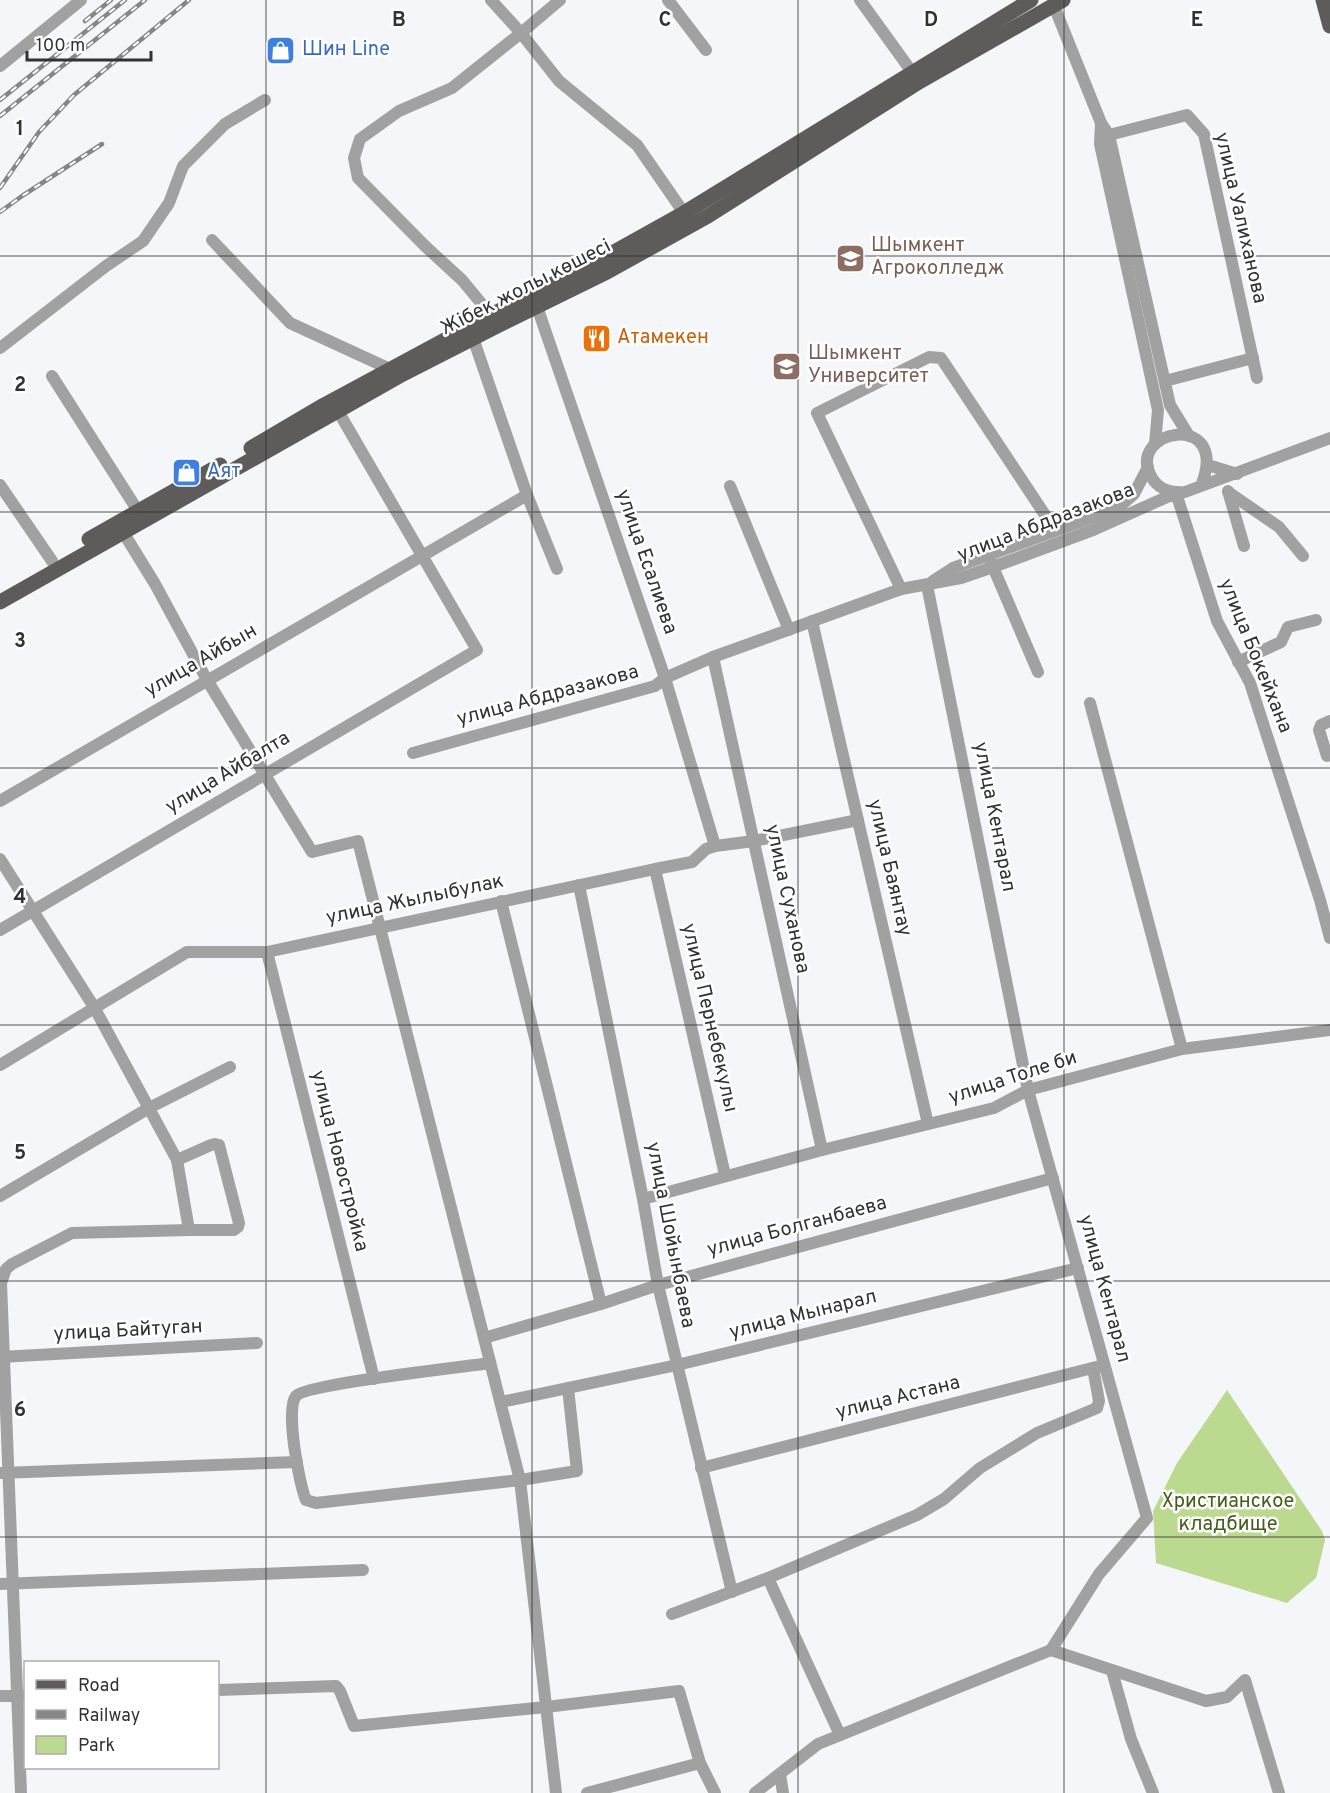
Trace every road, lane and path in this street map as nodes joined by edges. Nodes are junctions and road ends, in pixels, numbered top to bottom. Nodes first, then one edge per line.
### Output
1 (81, 0) edge
2 (491, 0) edge
3 (560, 0) edge
4 (668, 0) edge
5 (860, 0) edge
6 (1323, 0) edge
7 (1026, 1) edge
8 (1058, 3) edge
9 (1330, 26) edge
10 (521, 33) junction
11 (0, 48) edge
12 (706, 50) dead end
13 (3, 63) edge
14 (912, 72) junction
15 (265, 100) dead end
16 (1101, 123) junction
17 (1109, 135) junction
18 (684, 213) junction
19 (212, 240) dead end
20 (535, 300) junction
21 (491, 315) junction
22 (473, 339) junction
23 (0, 348) edge
24 (1253, 358) junction
25 (390, 369) junction
26 (52, 376) dead end
27 (1257, 378) dead end
28 (1165, 381) junction
29 (338, 411) junction
30 (1189, 436) junction
31 (1330, 438) edge
32 (1155, 444) junction
33 (1208, 465) junction
34 (1148, 467) junction
35 (1237, 474) junction
36 (1224, 479) junction
37 (0, 485) edge
38 (730, 486) dead end
39 (1201, 486) junction
40 (1228, 492) junction
41 (1176, 493) junction
42 (527, 495) junction
43 (138, 511) junction
44 (1055, 530) junction
45 (123, 532) junction
46 (1244, 546) dead end
47 (988, 554) junction
48 (423, 556) junction
49 (1303, 556) dead end
50 (52, 561) junction
51 (993, 567) junction
52 (557, 569) dead end
53 (927, 585) junction
54 (901, 589) junction
55 (0, 591) edge
56 (0, 602) edge
57 (1316, 620) dead end
58 (812, 621) junction
59 (789, 630) junction
60 (713, 657) junction
61 (1238, 662) junction
62 (1038, 672) dead end
63 (665, 678) junction
64 (207, 680) junction
65 (1090, 703) dead end
66 (1330, 721) edge
67 (414, 753) dead end
68 (1327, 756) dead end
69 (264, 774) junction
70 (0, 801) edge
71 (858, 820) junction
72 (754, 841) junction
73 (715, 846) junction
74 (0, 859) edge
75 (655, 868) junction
76 (579, 885) junction
77 (501, 901) junction
78 (33, 911) junction
79 (378, 928) junction
80 (0, 930) edge
81 (1330, 938) edge
82 (267, 952) junction
83 (94, 1007) junction
84 (1330, 1030) edge
85 (1182, 1049) junction
86 (0, 1065) edge
87 (230, 1067) dead end
88 (1028, 1090) junction
89 (149, 1108) junction
90 (928, 1124) junction
91 (822, 1150) junction
92 (177, 1160) junction
93 (724, 1175) junction
94 (1053, 1178) junction
95 (0, 1196) edge
96 (643, 1199) junction
97 (189, 1230) junction
98 (1078, 1268) junction
99 (658, 1285) junction
100 (601, 1304) junction
101 (484, 1338) junction
102 (257, 1343) dead end
103 (1, 1357) edge
104 (490, 1363) junction
105 (677, 1365) junction
106 (1099, 1367) junction
107 (374, 1379) junction
108 (568, 1388) junction
109 (501, 1402) junction
110 (297, 1462) junction
111 (701, 1468) junction
112 (4, 1473) edge
113 (520, 1480) junction
114 (363, 1569) dead end
115 (768, 1578) junction
116 (6, 1583) edge
117 (732, 1592) junction
118 (672, 1614) dead end
119 (1051, 1650) junction
120 (1112, 1671) junction
121 (219, 1689) edge
122 (0, 1696) edge
123 (21, 1696) edge
124 (546, 1707) junction
125 (840, 1735) junction
126 (700, 1763) junction
127 (780, 1774) junction
128 (21, 1793) edge
129 (556, 1793) edge
130 (587, 1793) edge
131 (715, 1793) edge
132 (755, 1793) edge
133 (783, 1793) edge
134 (1153, 1793) edge
135 (1279, 1793) edge

1 - 13 street
2 - 10 street
3 - 10 street
4 - 12 street
5 - 14 street
6 - 9 main road
7 - 14 main road, Жібек жолы көшесі
8 - 16 street
8 - 20 main road, Жібек жолы көшесі
10 - 18 street
10 - 21 street
11 - 13 street
14 - 18 main road, Жібек жолы көшесі
15 - 23 street
16 - 17 street
16 - 32 street
17 - 24 street, улица Уалиханова
17 - 28 street
18 - 20 main road, Жібек жолы көшесі
19 - 25 street
20 - 21 main road, Жібек жолы көшесі
20 - 22 main road, Жібек жолы көшесі
20 - 63 street, улица Есалиева
21 - 25 main road, Жібек жолы көшесі
22 - 29 main road, Жібек жолы көшесі
22 - 42 street
24 - 27 street, улица Уалиханова
24 - 28 street
25 - 43 main road, Жібек жолы көшесі
26 - 43 street
28 - 30 street
29 - 45 main road, Жібек жолы көшесі
29 - 48 street
30 - 32 street
30 - 33 street
31 - 35 street
32 - 34 street
33 - 35 street
33 - 39 street
34 - 41 street
34 - 44 street, улица Абдразакова
35 - 36 street
36 - 39 street
36 - 40 street
37 - 50 street
38 - 59 street
39 - 41 street
40 - 46 street
40 - 49 street
41 - 51 street, улица Абдразакова
41 - 61 street, улица Бокейхана
42 - 48 street, улица Айбын
42 - 52 street
43 - 50 main road, Жібек жолы көшесі
44 - 47 street, улица Абдразакова
44 - 54 street
45 - 56 main road, Жібек жолы көшесі
45 - 64 street
47 - 51 street
47 - 53 street, улица Абдразакова
48 - 64 street, улица Айбын
48 - 69 street, улица Айбалта
50 - 55 main road, Жібек жолы көшесі
51 - 53 street, улица Абдразакова
51 - 62 street
53 - 54 street, улица Абдразакова
53 - 88 street, улица Кентарал
54 - 58 street, улица Абдразакова
57 - 61 street
58 - 59 street, улица Абдразакова
58 - 71 street, улица Баянтау
59 - 60 street, улица Абдразакова
60 - 63 street, улица Абдразакова
60 - 72 street, улица Суханова
61 - 81 street, улица Бокейхана
63 - 67 street, улица Абдразакова
63 - 73 street, улица Есалиева
64 - 69 street
64 - 70 street, улица Айбын
65 - 85 street
66 - 68 street
69 - 78 street, улица Айбалта
69 - 79 street
71 - 72 street, улица Жылыбулак
71 - 90 street, улица Баянтау
72 - 73 street, улица Жылыбулак
72 - 91 street, улица Суханова
73 - 75 street, улица Жылыбулак
74 - 78 street
75 - 76 street, улица Жылыбулак
75 - 93 street, улица Пернебекулы
76 - 77 street, улица Жылыбулак
76 - 96 street, улица Шойынбаева
77 - 79 street, улица Жылыбулак
77 - 100 street
78 - 80 street, улица Айбалта
78 - 83 street
79 - 82 street, улица Жылыбулак
79 - 101 street
82 - 83 street, улица Жылыбулак
82 - 107 street, улица Новостройка
83 - 86 street, улица Жылыбулак
83 - 89 street
84 - 85 street, улица Толе би
85 - 88 street, улица Толе би
87 - 89 street
88 - 90 street, улица Толе би
88 - 94 street, улица Кентарал
89 - 92 street
89 - 95 street
90 - 91 street, улица Толе би
91 - 93 street, улица Толе би
92 - 97 street
92 - 97 street
93 - 96 street, улица Толе би
94 - 98 street, улица Кентарал
94 - 99 street, улица Болганбаева
96 - 99 street, улица Шойынбаева
97 - 103 street
98 - 105 street, улица Мынарал
98 - 106 street, улица Кентарал
99 - 100 street, улица Болганбаева
99 - 105 street, улица Шойынбаева
100 - 101 street, улица Болганбаева
101 - 104 street
102 - 103 street, улица Байтуган
103 - 112 street
104 - 107 street
104 - 109 street
105 - 108 street, улица Мынарал
105 - 111 street, улица Шойынбаева
106 - 111 street, улица Астана
106 - 115 street
106 - 119 street, улица Кентарал
107 - 110 street
108 - 109 street, улица Мынарал
108 - 113 street
109 - 113 street
110 - 112 street
110 - 113 street
111 - 117 street, улица Шойынбаева
112 - 116 street
113 - 124 street
114 - 116 street
115 - 117 street
115 - 125 street
116 - 123 street
117 - 118 street
119 - 120 street
119 - 125 street
120 - 134 street
120 - 135 street
121 - 124 street
122 - 123 street
123 - 128 street
124 - 126 street
124 - 129 street
125 - 127 street
126 - 130 street
126 - 131 street
127 - 132 street
127 - 133 street

